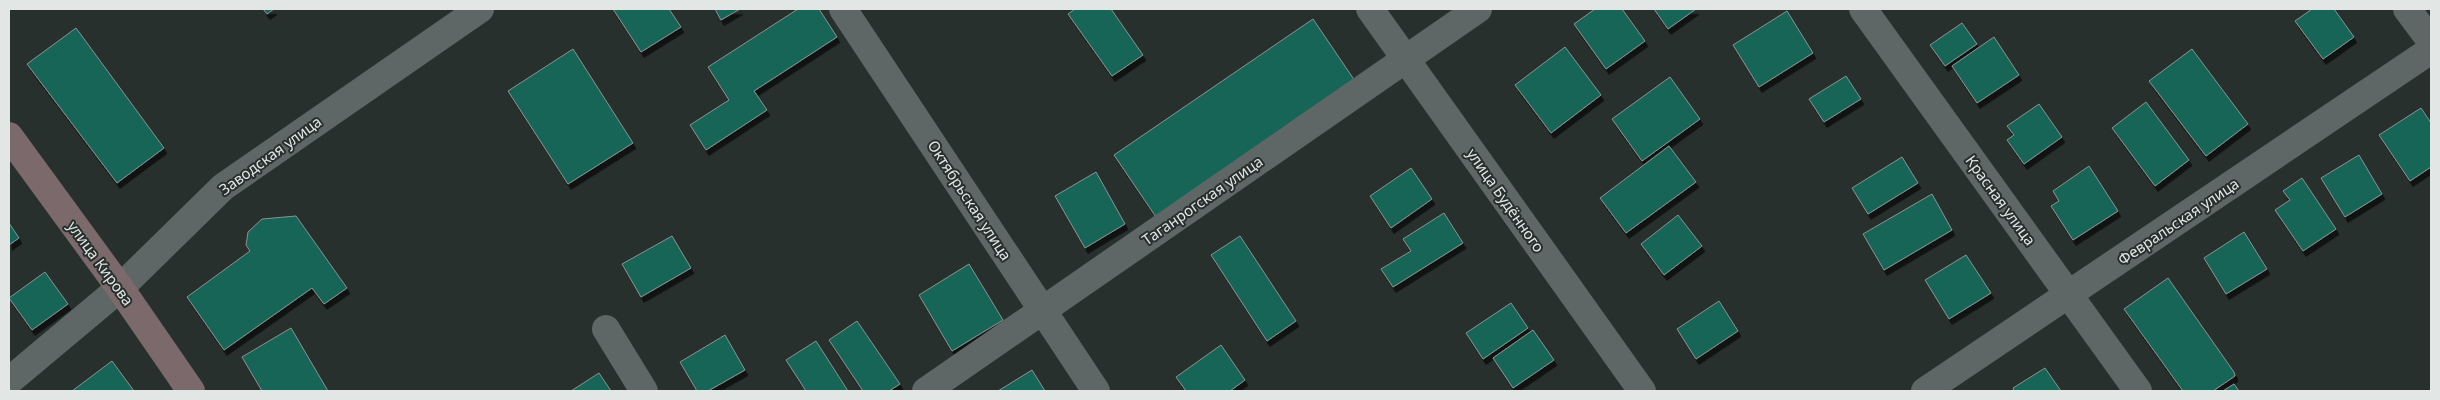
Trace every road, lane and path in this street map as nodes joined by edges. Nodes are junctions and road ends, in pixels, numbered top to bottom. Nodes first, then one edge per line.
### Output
1 (480, 9) edge
2 (843, 9) edge
3 (1370, 9) edge
4 (1478, 9) edge
5 (1863, 9) edge
6 (2407, 9) edge
7 (2431, 41) edge
8 (2431, 50) edge
9 (1405, 59) junction
10 (9, 136) edge
11 (120, 288) junction
12 (2068, 294) junction
13 (1043, 311) junction
14 (606, 328) dead end
15 (9, 381) edge
16 (191, 391) edge
17 (644, 391) edge
18 (926, 391) edge
19 (1096, 391) edge
20 (1642, 391) edge
21 (1925, 391) edge
22 (2138, 391) edge

1 - 11 street, Заводская улица
2 - 13 street, Октябрьская улица
3 - 9 street, улица Будённого
4 - 9 street, Таганрогская улица
5 - 12 street, Красная улица
6 - 7 street
8 - 12 street, Февральская улица
9 - 13 street, Таганрогская улица
9 - 20 street, улица Будённого
10 - 11 main road, улица Кирова
11 - 15 street, Заводская улица
11 - 16 main road, улица Кирова
12 - 21 street, Февральская улица
12 - 22 street, Красная улица
13 - 18 street, Таганрогская улица
13 - 19 street, Октябрьская улица
14 - 17 street

